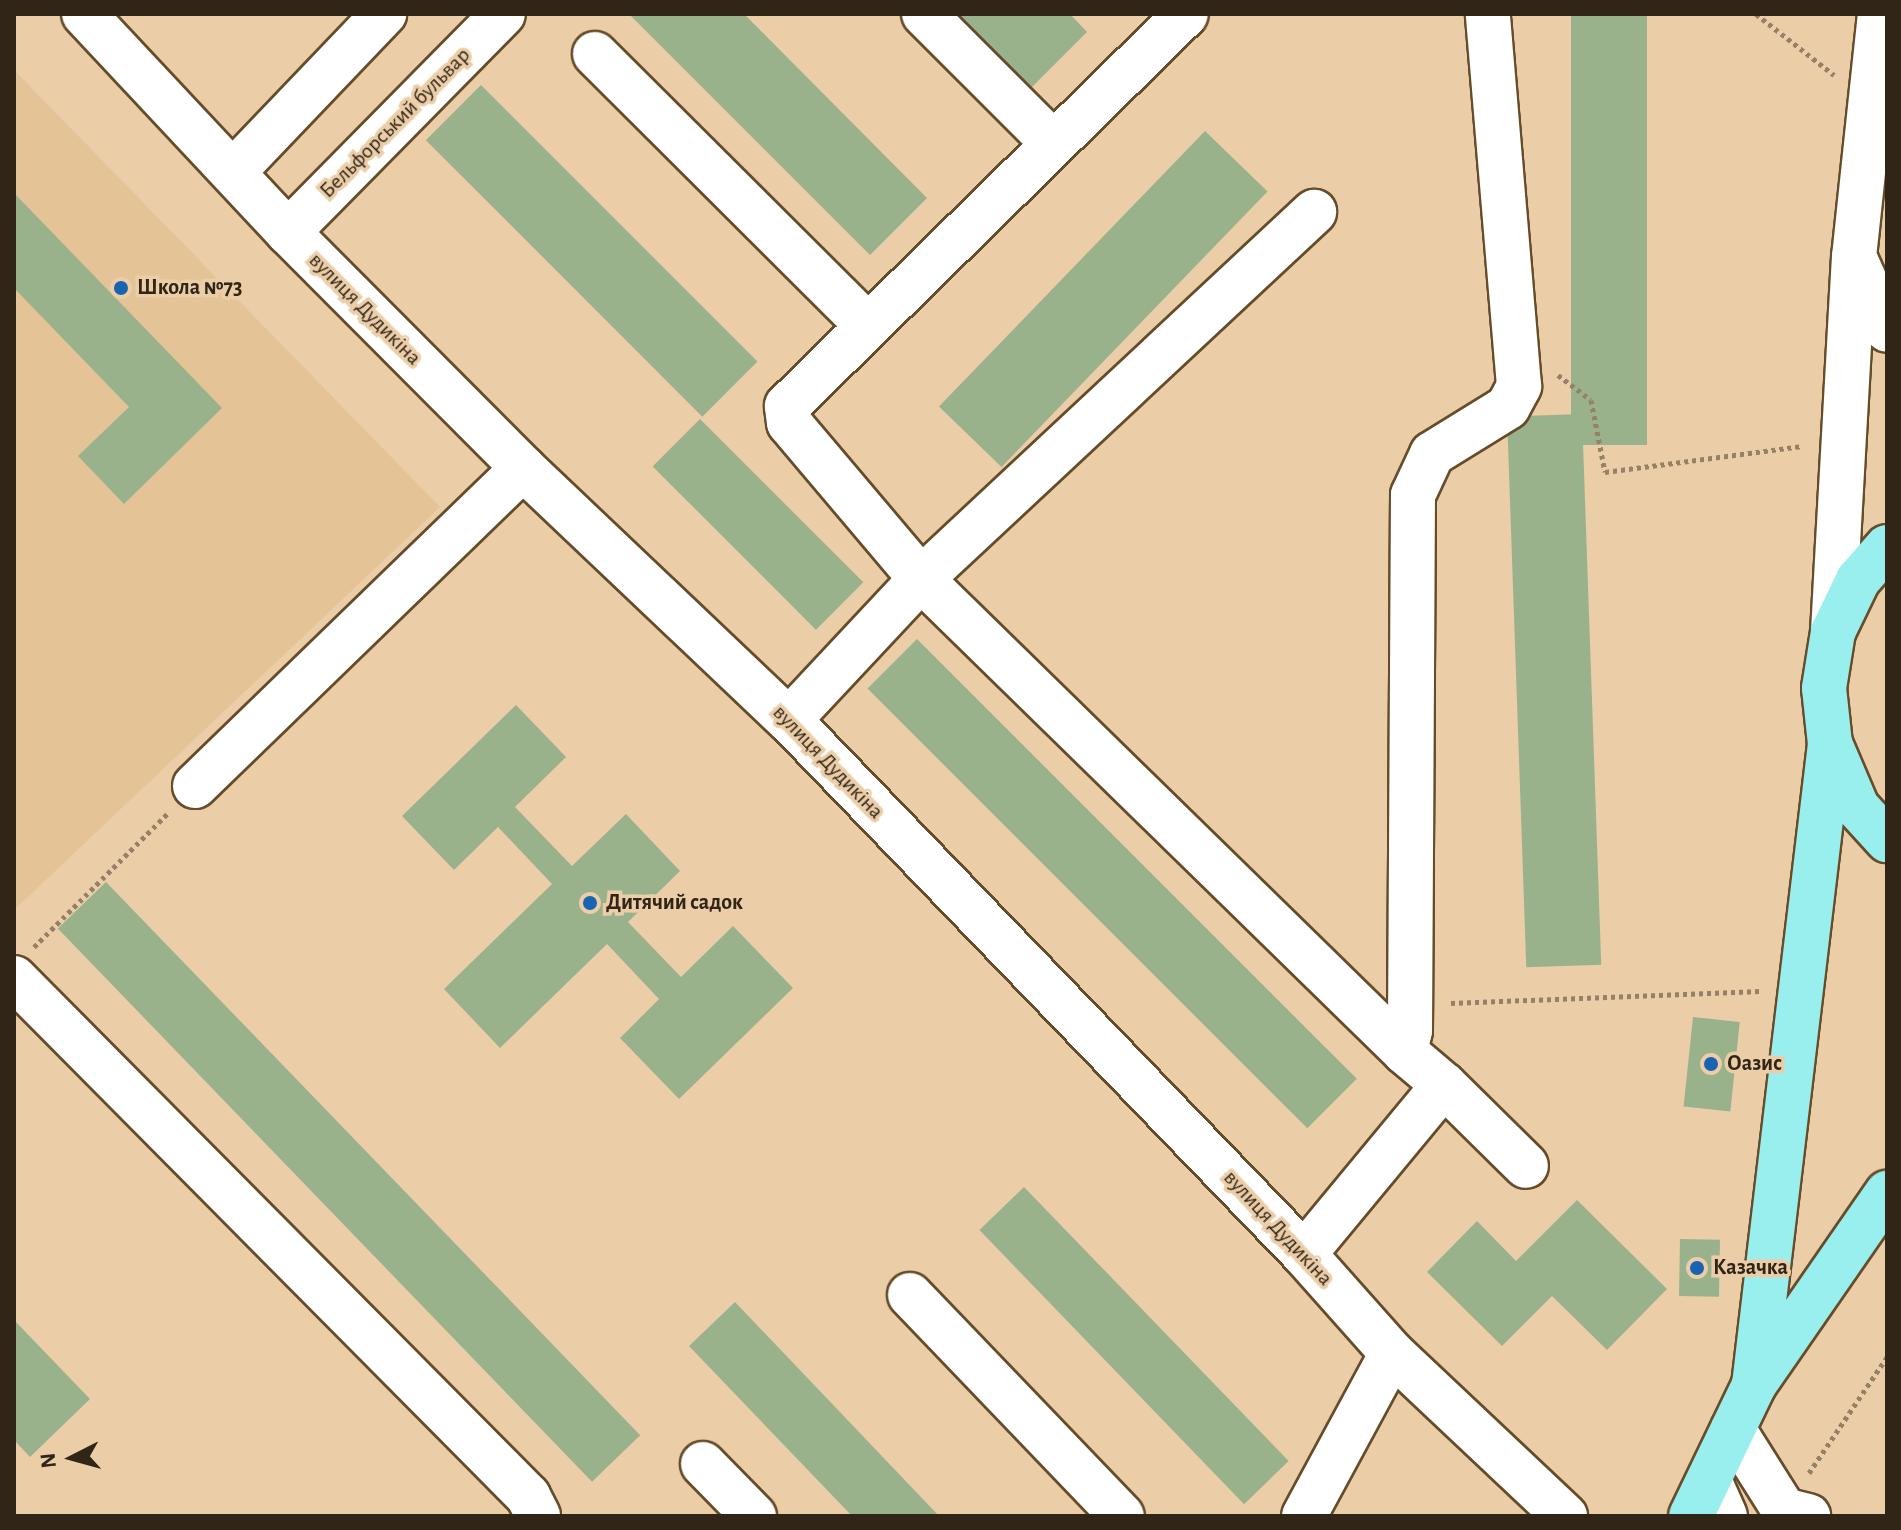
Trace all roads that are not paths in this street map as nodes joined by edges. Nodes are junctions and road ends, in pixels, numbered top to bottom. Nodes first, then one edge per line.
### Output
1 (84, 14) edge
2 (384, 14) edge
3 (503, 14) edge
4 (924, 14) edge
5 (1186, 14) edge
6 (1488, 14) edge
7 (1880, 14) edge
8 (595, 54) dead end
9 (1053, 143) junction
10 (233, 172) junction
11 (1314, 212) dead end
12 (288, 232) junction
13 (1854, 257) junction
14 (866, 324) junction
15 (1887, 330) edge
16 (523, 468) junction
17 (1887, 547) edge
18 (921, 579) junction
19 (1833, 632) junction
20 (789, 720) junction
21 (1830, 744) junction
22 (195, 786) road end
23 (1887, 840) edge
24 (20, 967) edge
25 (1405, 1052) junction
26 (1444, 1085) junction
27 (1526, 1166) dead end
28 (1887, 1193) edge
29 (1304, 1254) junction
30 (910, 1295) dead end
31 (1392, 1353) junction
32 (1754, 1385) junction
33 (1733, 1429) junction
34 (703, 1464) dead end
35 (1708, 1504) edge
36 (1793, 1514) edge
37 (538, 1516) edge
38 (754, 1516) edge
39 (1122, 1516) edge
40 (1304, 1516) edge
41 (1565, 1516) edge

1 - 10 street, вулиця Дудикіна
2 - 10 street
3 - 12 street, Бельфорський бульвар
4 - 9 street
5 - 9 street
6 - 25 street
7 - 13 street
8 - 14 street
9 - 14 street
10 - 12 street, вулиця Дудикіна
11 - 18 street
12 - 16 street, вулиця Дудикіна
13 - 15 street
13 - 19 street
14 - 18 street
16 - 20 street, вулиця Дудикіна
16 - 22 street
17 - 19 main road
18 - 20 street
18 - 25 street
19 - 21 main road
20 - 29 street, вулиця Дудикіна
21 - 23 main road
21 - 32 main road
24 - 37 street
25 - 26 street
26 - 27 street
26 - 29 street
28 - 32 main road
29 - 31 street, вулиця Дудикіна
30 - 39 street
31 - 40 street
31 - 41 street, вулиця Дудикіна
32 - 33 main road
33 - 35 main road
33 - 36 street
34 - 38 street

